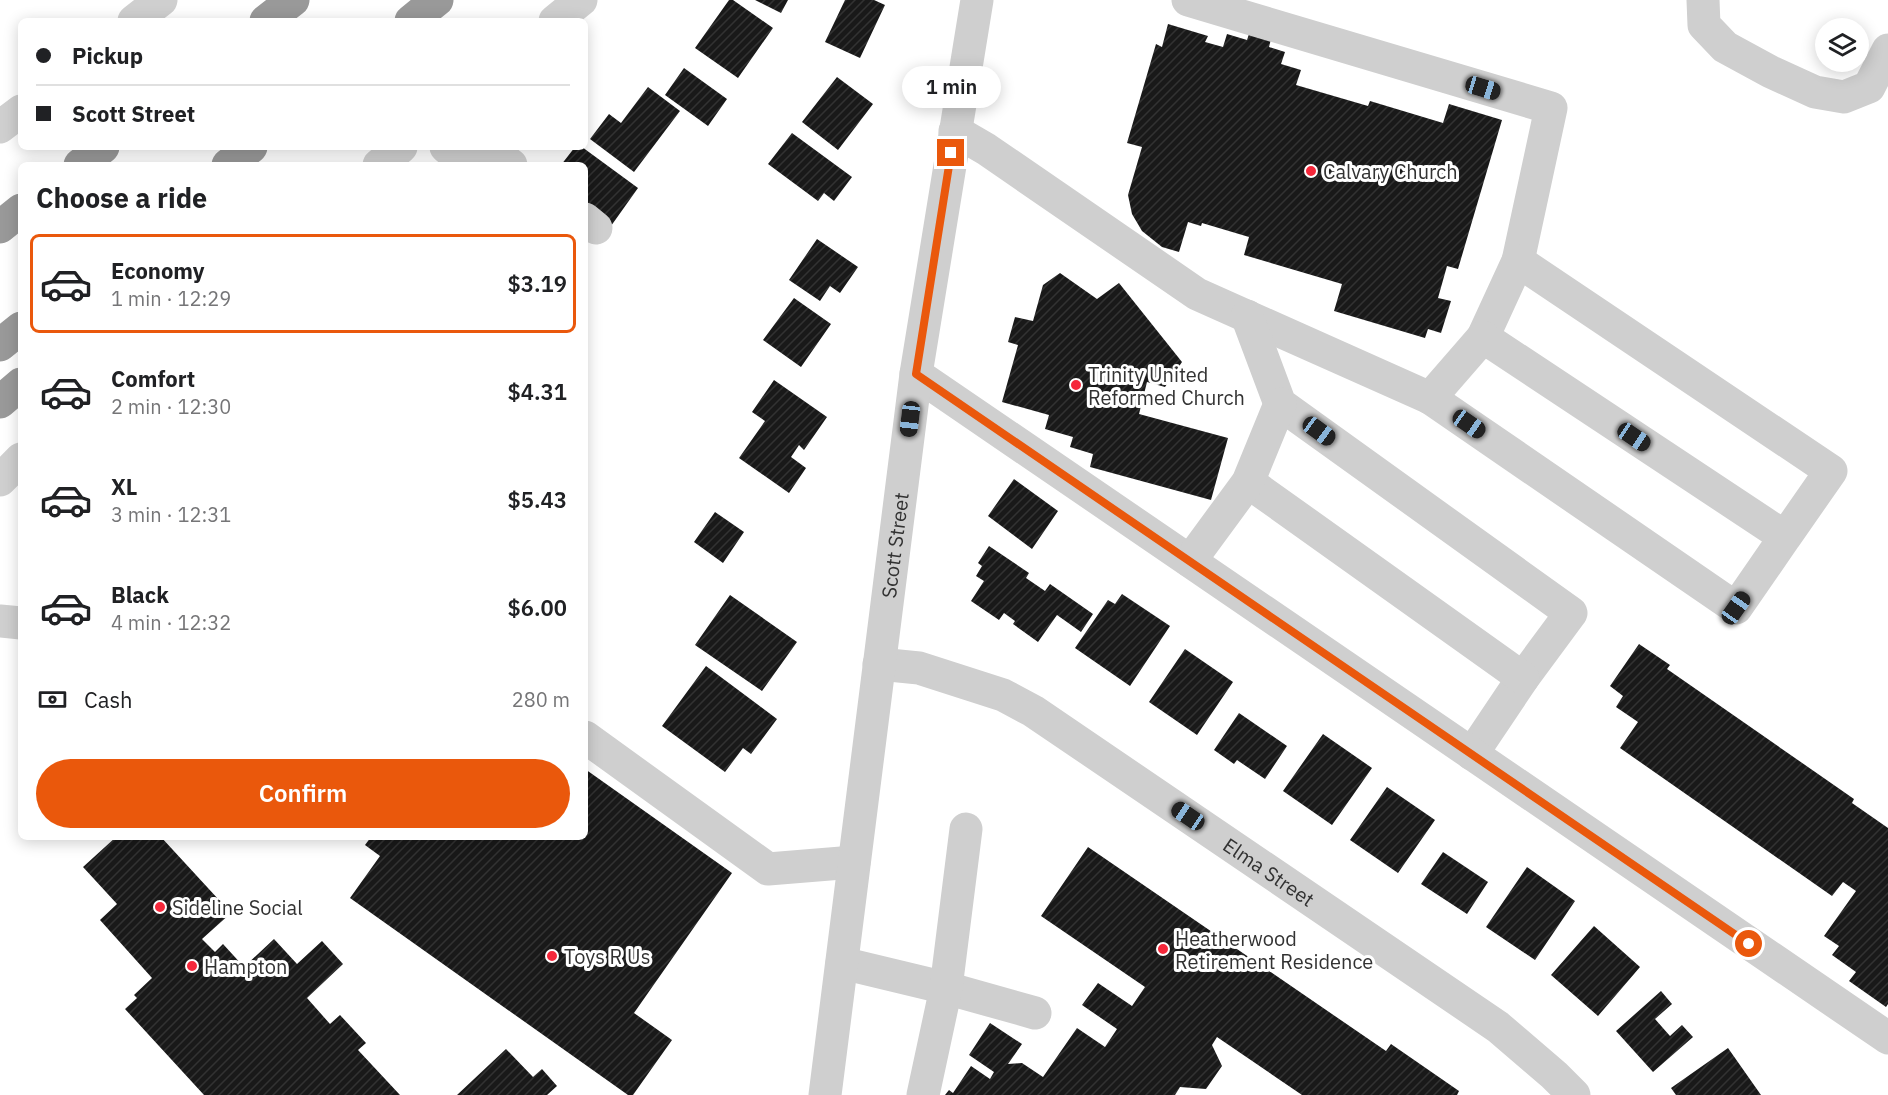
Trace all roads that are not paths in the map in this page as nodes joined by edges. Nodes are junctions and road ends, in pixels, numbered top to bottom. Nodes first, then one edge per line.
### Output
1 (161, 0) edge
2 (293, 0) edge
3 (438, 0) edge
4 (581, 0) edge
5 (977, 0) edge
6 (1188, 0) edge
7 (1703, 0) edge
8 (138, 18) edge
9 (270, 18) edge
10 (415, 18) edge
11 (559, 18) edge
12 (1888, 50) edge
13 (18, 113) edge
14 (0, 127) edge
15 (955, 131) junction
16 (99, 150) edge
17 (247, 150) edge
18 (397, 150) edge
19 (450, 150) edge
20 (491, 150) edge
21 (84, 162) edge
22 (232, 162) edge
23 (383, 162) edge
24 (464, 162) edge
25 (507, 162) edge
26 (18, 212) edge
27 (0, 227) edge
28 (1518, 261) junction
29 (1247, 316) junction
30 (18, 330) edge
31 (1483, 337) junction
32 (0, 345) edge
33 (916, 374) junction
34 (18, 387) edge
35 (1430, 398) junction
36 (0, 402) edge
37 (1280, 404) junction
38 (18, 462) edge
39 (0, 480) edge
40 (1248, 482) junction
41 (1785, 537) junction
42 (1190, 561) junction
43 (0, 621) edge
44 (18, 622) edge
45 (879, 664) junction
46 (1523, 678) junction
47 (588, 738) edge
48 (1472, 754) junction
49 (966, 829) dead end
50 (854, 862) junction
51 (842, 963) junction
52 (946, 988) junction
53 (1035, 1013) dead end
54 (1888, 1038) edge
55 (825, 1095) edge
56 (923, 1095) edge
57 (1574, 1095) edge

1 - 8 street
2 - 9 highway
3 - 10 highway
4 - 11 street
5 - 15 street, Scott Street
6 - 28 street
7 - 12 street
13 - 14 street
15 - 29 street
15 - 33 street, Scott Street
16 - 21 highway
17 - 22 highway
18 - 23 street
19 - 24 street
20 - 25 street
26 - 27 highway
28 - 31 street
28 - 41 street
29 - 35 street
29 - 37 street
30 - 32 highway
31 - 35 street
31 - 41 street
33 - 42 street
33 - 45 street, Scott Street
34 - 36 highway
35 - 41 street
37 - 40 street
37 - 46 street
38 - 39 street
40 - 42 street
40 - 46 street
42 - 48 street
43 - 44 street
45 - 50 street, Scott Street
45 - 57 street, Elma Street
46 - 48 street
47 - 50 street
48 - 54 street
49 - 52 street
50 - 51 street, Scott Street
51 - 52 street
51 - 55 street, Scott Street
52 - 53 street
52 - 56 street

